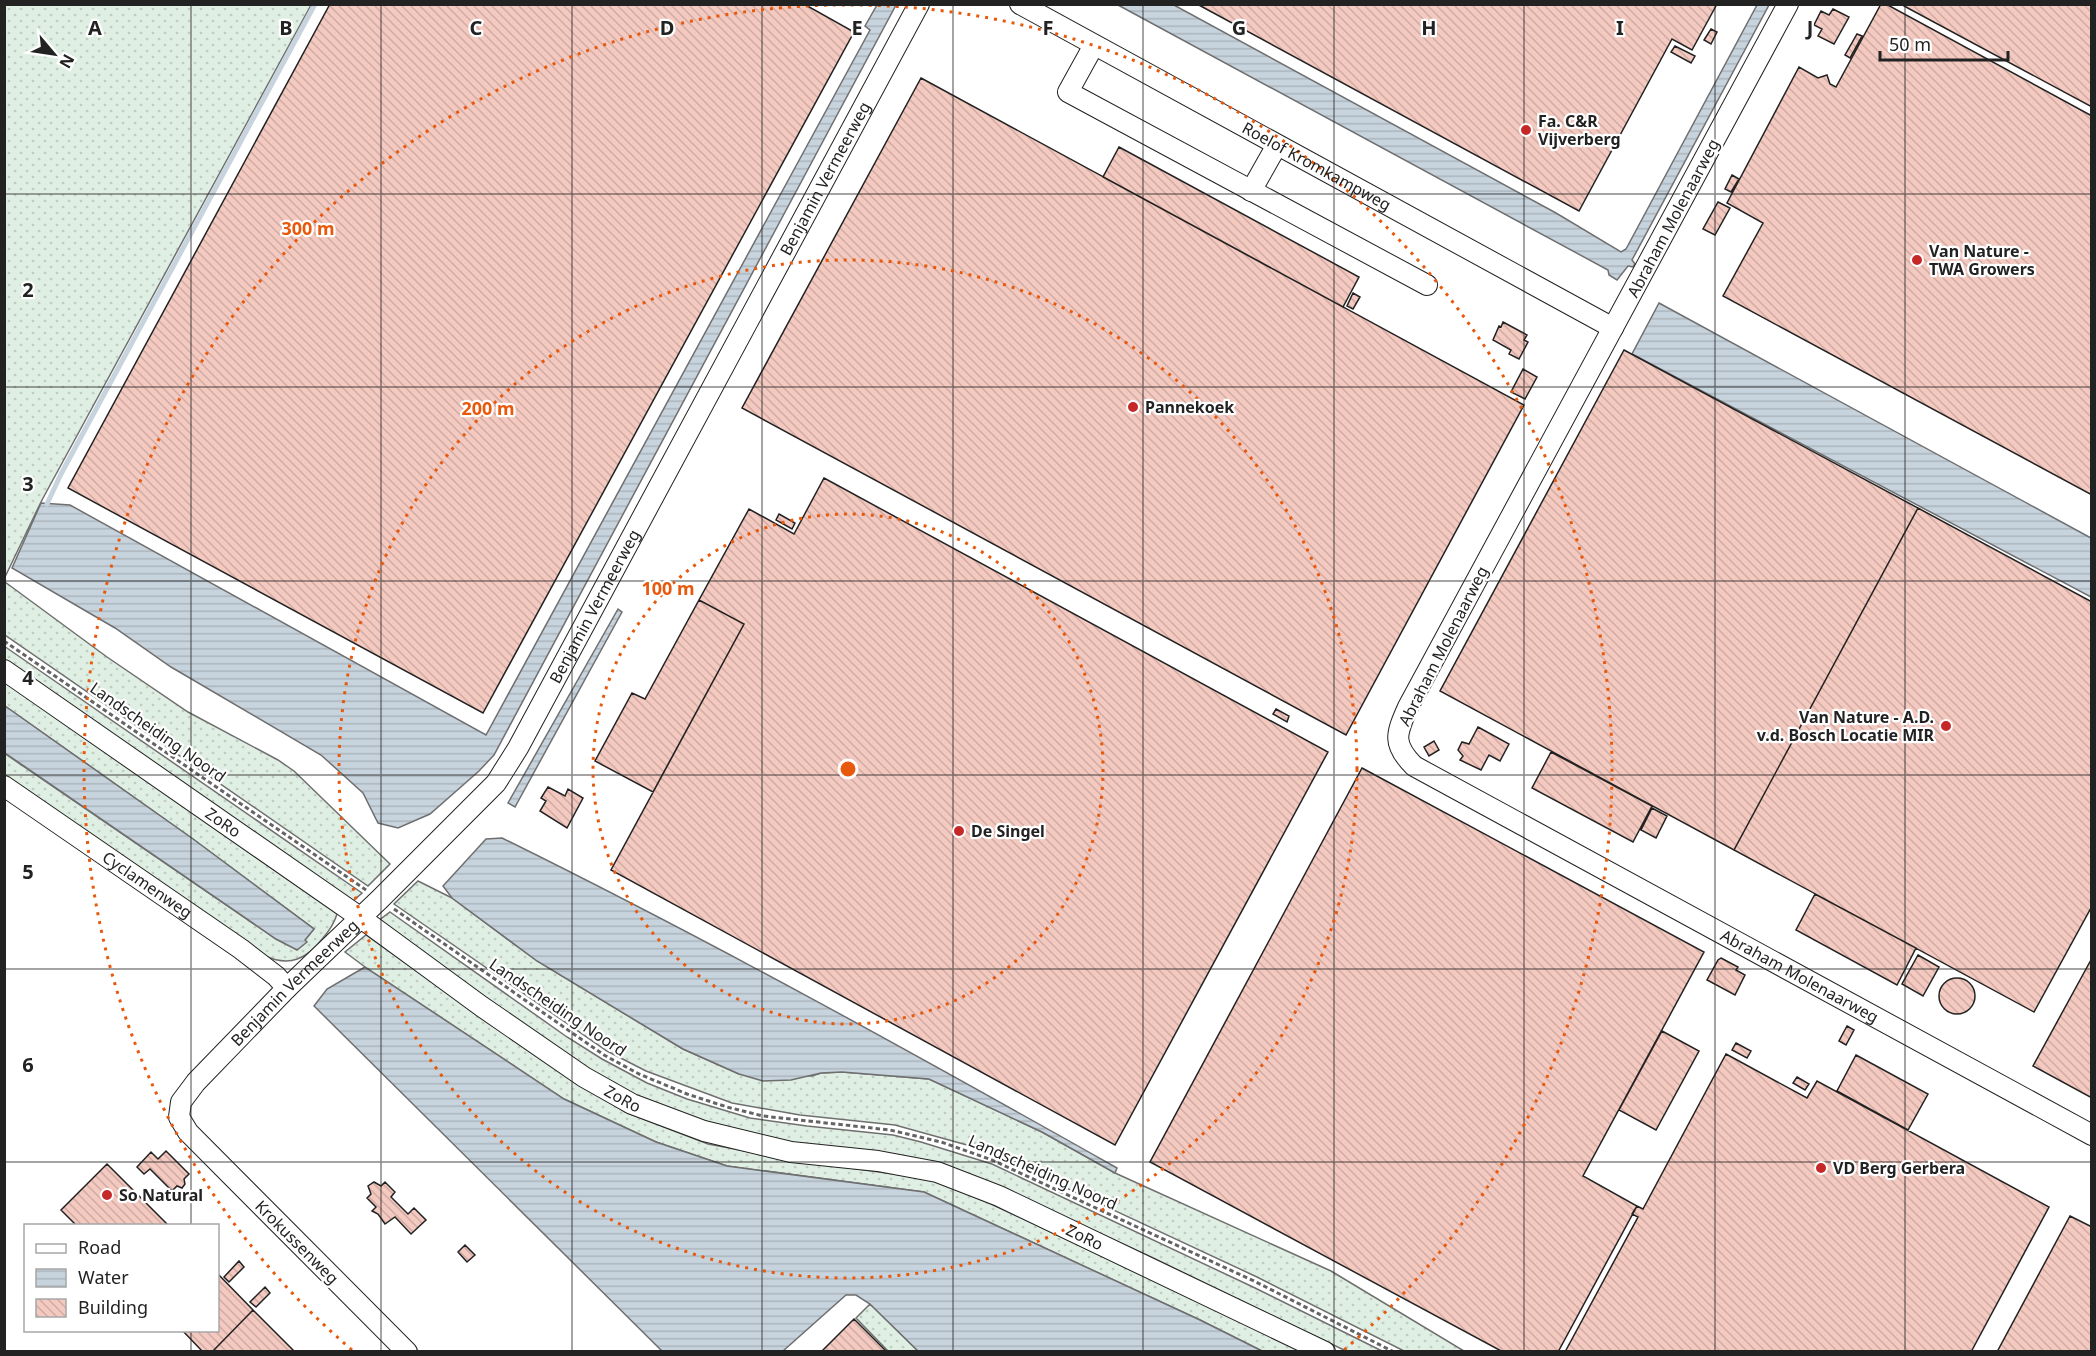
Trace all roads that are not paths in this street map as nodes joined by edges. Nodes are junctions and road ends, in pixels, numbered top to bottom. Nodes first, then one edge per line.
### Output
1 (919, 4) edge
2 (1020, 4) edge
3 (1788, 4) edge
4 (1094, 45) junction
5 (1277, 145) junction
6 (1251, 191) junction
7 (1426, 285) dead end
8 (1613, 328) junction
9 (4, 670) edge
10 (4, 786) edge
11 (361, 918) junction
12 (287, 988) junction
13 (188, 1132) joint
14 (2091, 1135) edge
15 (407, 1352) edge
16 (1325, 1352) edge

1 - 11 street, Benjamin Vermeerweg
2 - 4 street, Roelof Kromkampweg
3 - 8 street, Abraham Molenaarweg
4 - 5 street, Roelof Kromkampweg
4 - 6 street
5 - 6 street
5 - 8 street, Roelof Kromkampweg
6 - 7 street
8 - 14 street, Abraham Molenaarweg
9 - 11 street, ZoRo
10 - 12 street, Cyclamenweg
11 - 12 street, Benjamin Vermeerweg
11 - 16 street, ZoRo
12 - 13 street, Benjamin Vermeerweg
13 - 15 street, Krokussenweg

